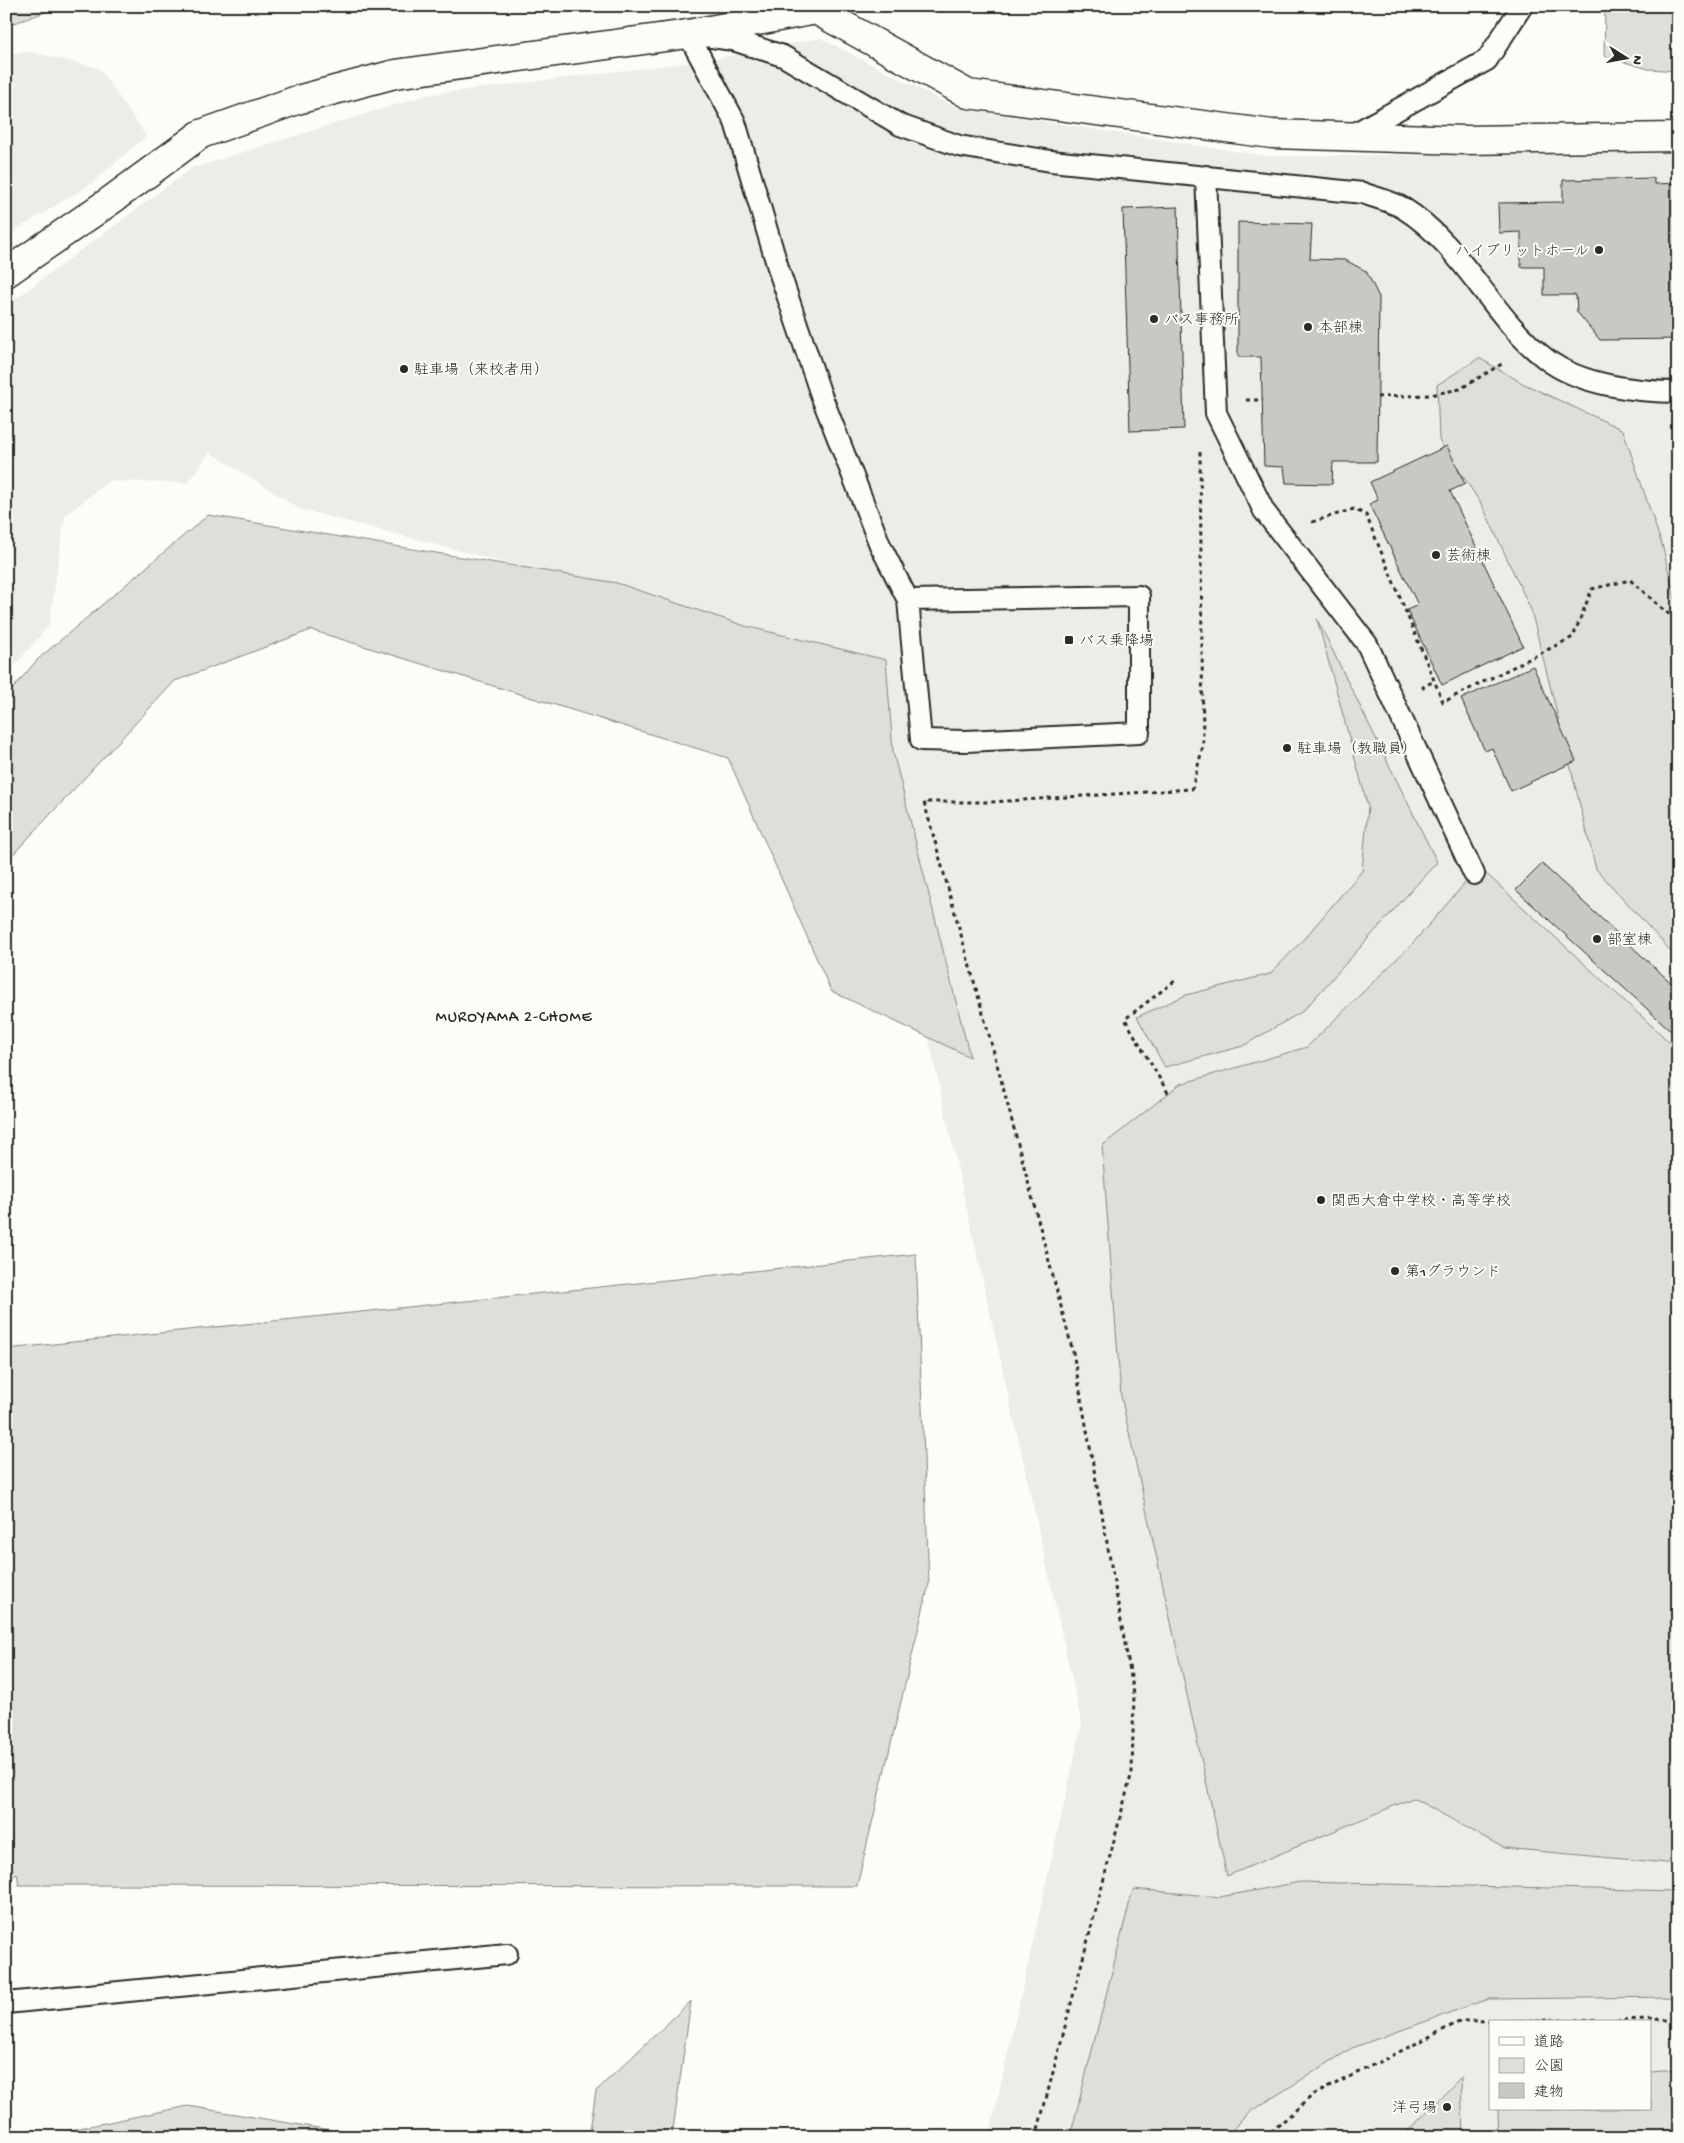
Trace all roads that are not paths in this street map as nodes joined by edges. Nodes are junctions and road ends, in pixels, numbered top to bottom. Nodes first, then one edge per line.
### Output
1 (1522, 6) edge
2 (821, 8) edge
3 (688, 34) junction
4 (1352, 135) junction
5 (1678, 137) edge
6 (1206, 176) junction
7 (6, 273) edge
8 (1678, 392) edge
9 (908, 600) junction
10 (1474, 874) dead end
11 (507, 1954) dead end
12 (6, 2003) edge

1 - 4 lane
2 - 3 street
2 - 4 street
3 - 6 lane
3 - 7 street
3 - 9 lane
4 - 5 street
6 - 8 lane
6 - 10 lane
9 - 9 lane
11 - 12 lane

